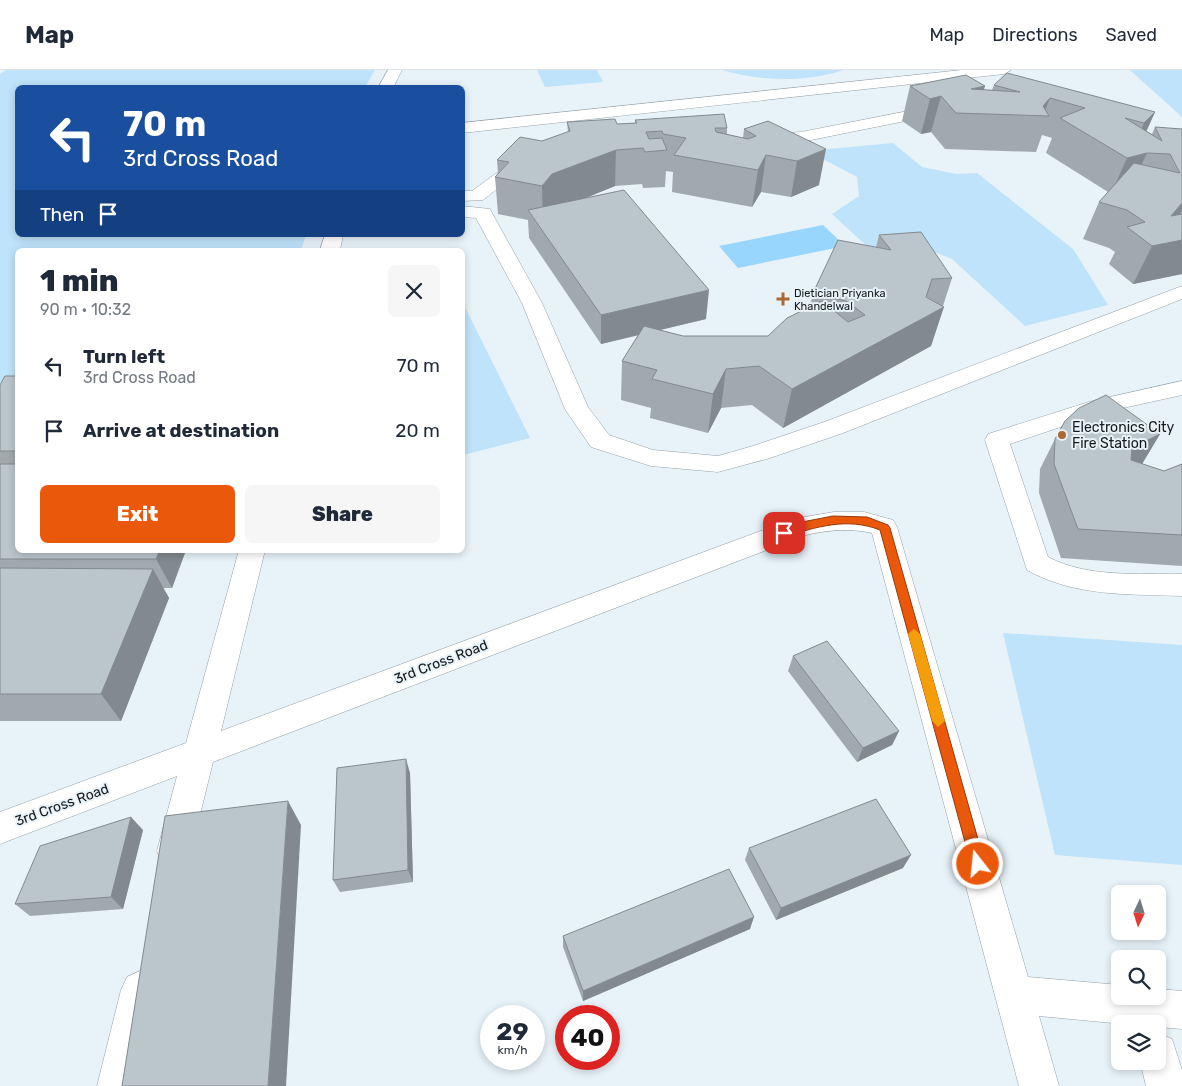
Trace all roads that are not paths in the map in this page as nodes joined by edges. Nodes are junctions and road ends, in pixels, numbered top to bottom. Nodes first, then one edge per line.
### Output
1 (395, 70) edge
2 (1004, 70) edge
3 (387, 85) edge
4 (959, 106) edge
5 (465, 128) edge
6 (752, 139) edge
7 (544, 160) edge
8 (465, 196) edge
9 (465, 211) edge
10 (1182, 292) edge
11 (1182, 388) edge
12 (251, 553) edge
13 (1182, 585) edge
14 (197, 754) junction
15 (0, 828) edge
16 (165, 886) edge
17 (147, 962) edge
18 (1015, 995) junction
19 (1182, 1010) edge
20 (1147, 1015) edge
21 (1162, 1070) edge
22 (117, 1086) edge
23 (1039, 1086) edge
24 (1166, 1086) edge

1 - 3 street
2 - 5 street
4 - 6 street
7 - 8 street
9 - 10 street
11 - 13 street
12 - 14 street
14 - 15 street, 3rd Cross Road
14 - 16 street
14 - 18 street, 3rd Cross Road
17 - 22 street
18 - 20 street
18 - 23 street
19 - 20 street
21 - 24 street

